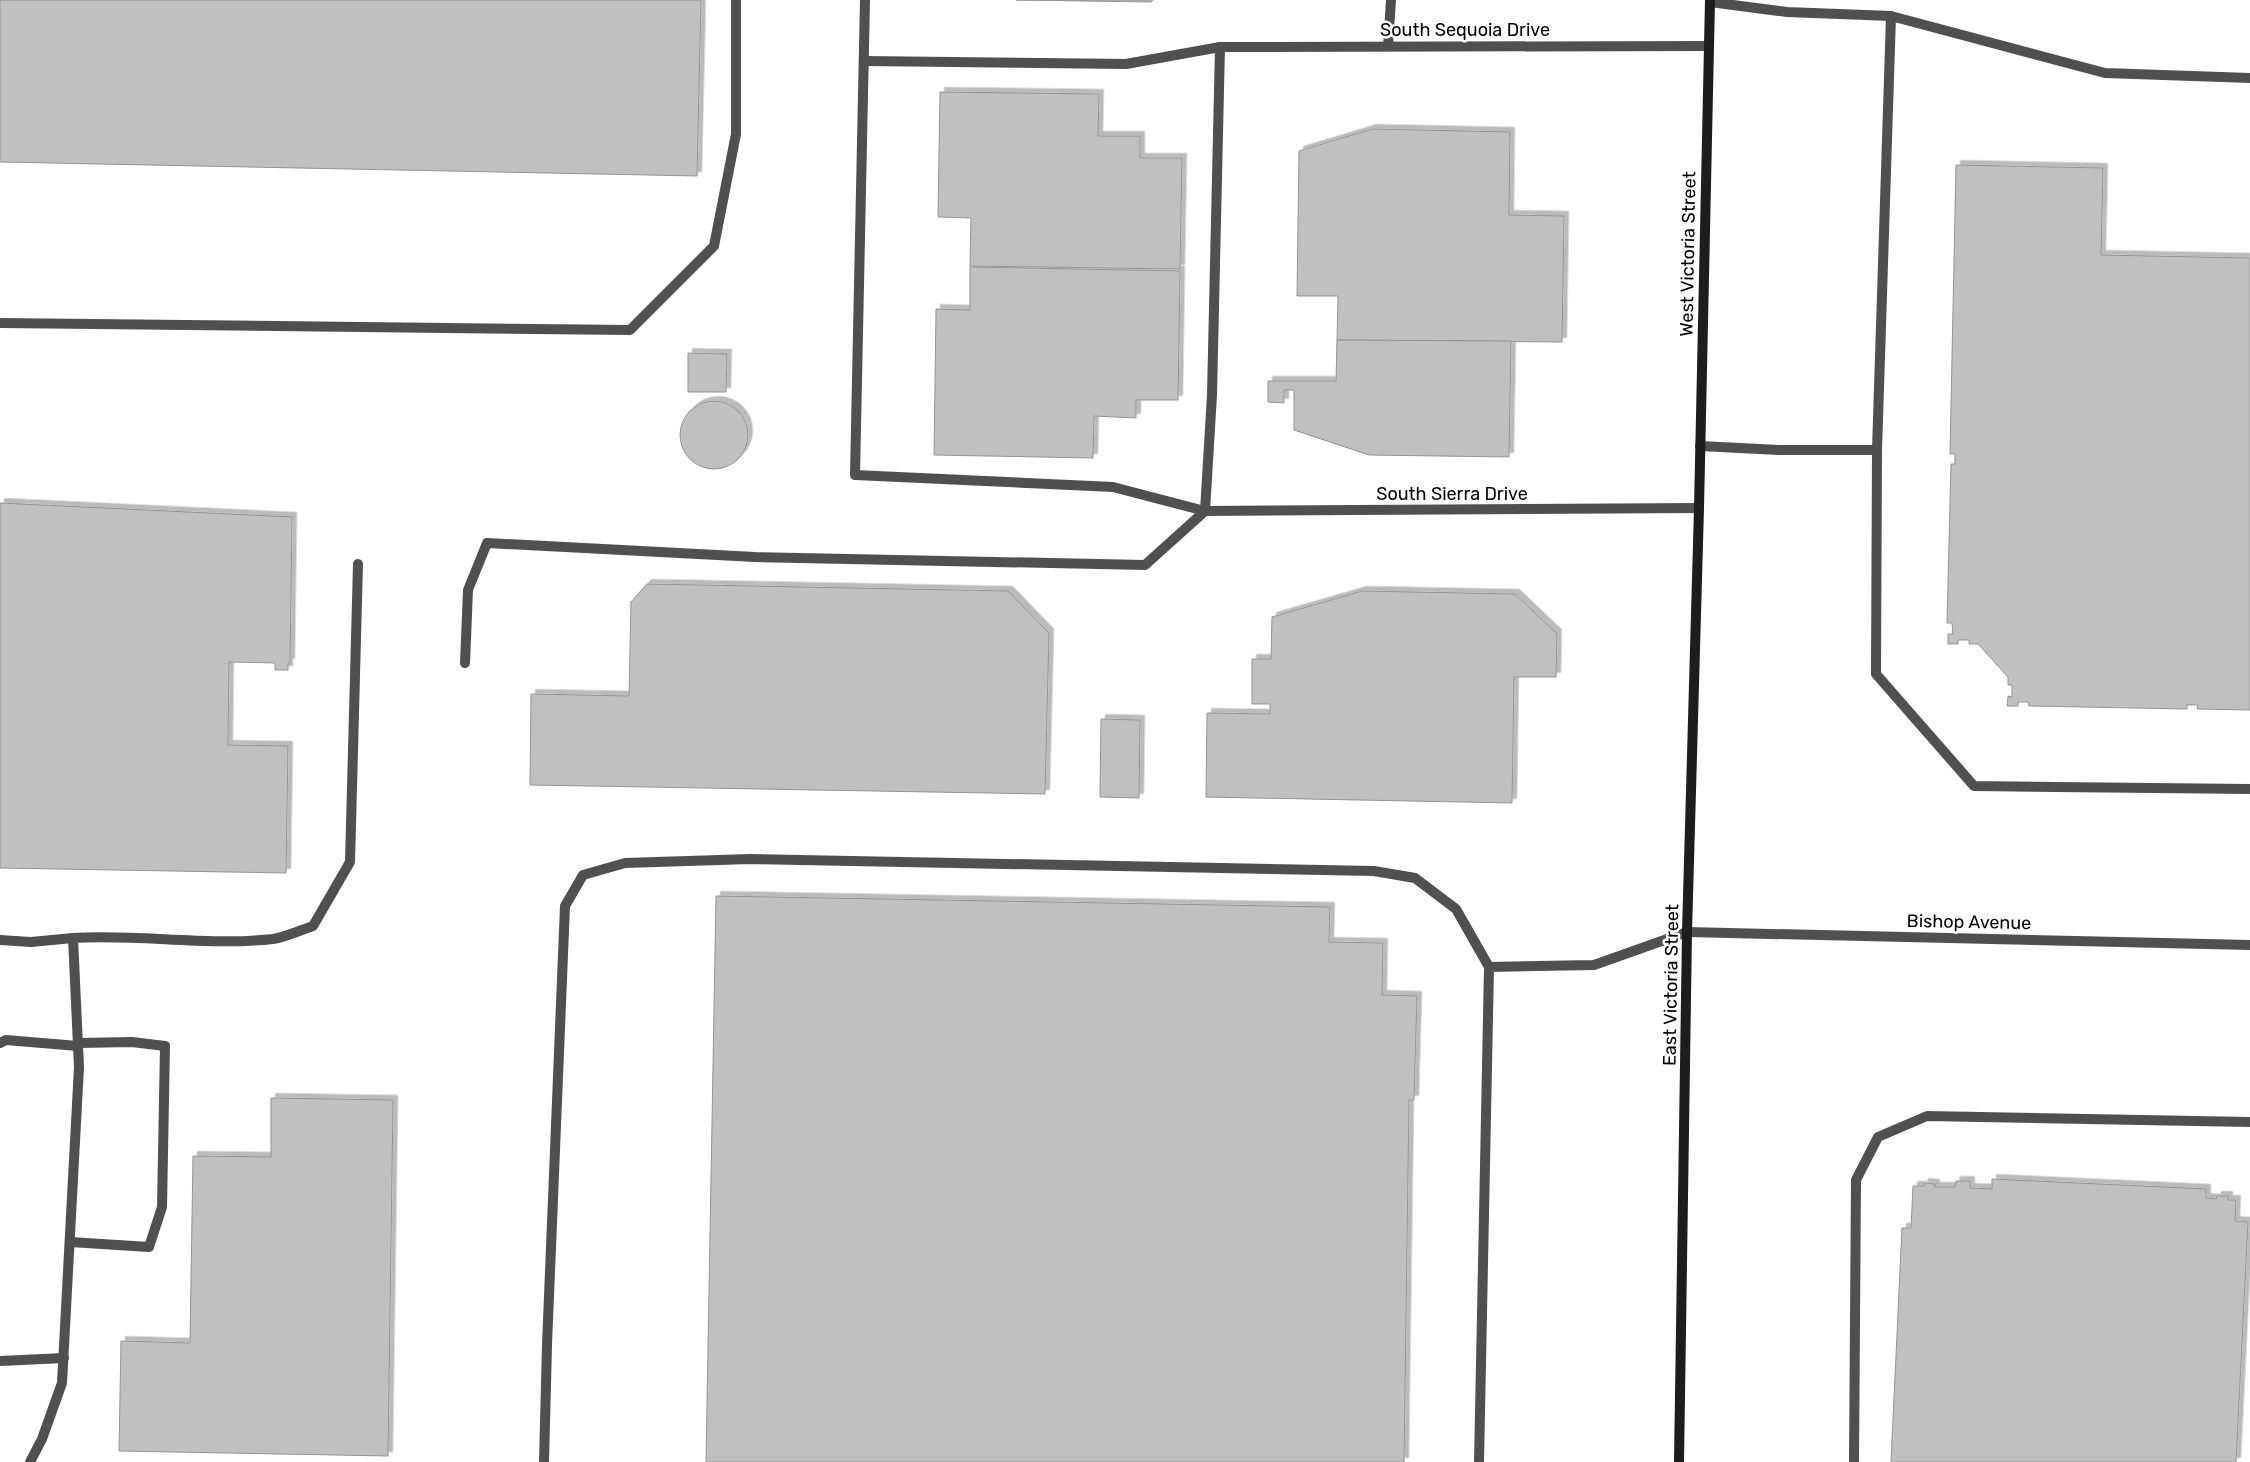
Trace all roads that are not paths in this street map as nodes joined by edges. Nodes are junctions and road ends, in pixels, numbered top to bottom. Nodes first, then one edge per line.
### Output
1 (736, 0) edge
2 (865, 0) edge
3 (1391, 0) edge
4 (1710, 1) edge
5 (1891, 16) junction
6 (1388, 46) junction
7 (1709, 46) junction
8 (1220, 47) junction
9 (864, 61) junction
10 (2250, 78) edge
11 (0, 323) edge
12 (1700, 446) junction
13 (1878, 450) junction
14 (1699, 508) junction
15 (1205, 512) junction
16 (358, 564) dead end
17 (465, 663) dead end
18 (2250, 789) edge
19 (1687, 932) junction
20 (73, 938) junction
21 (0, 940) edge
22 (2250, 945) edge
23 (1490, 967) junction
24 (0, 1043) edge
25 (78, 1044) junction
26 (2250, 1122) edge
27 (70, 1242) junction
28 (64, 1358) junction
29 (0, 1361) edge
30 (30, 1462) edge
31 (544, 1462) edge
32 (1479, 1462) edge
33 (1679, 1462) edge
34 (1854, 1462) edge

1 - 11 street
2 - 9 street
3 - 6 street
4 - 5 street
4 - 7 main road, West Victoria Street
5 - 10 street
5 - 13 street
6 - 7 street, South Sequoia Drive
6 - 8 street, South Sequoia Drive
7 - 12 main road, West Victoria Street
8 - 9 street, South Sequoia Drive
8 - 15 street
9 - 15 street, South Sierra Drive
12 - 13 street
12 - 14 main road, West Victoria Street
13 - 18 street
14 - 15 street, South Sierra Drive
14 - 19 main road, East Victoria Street
15 - 17 street
16 - 20 street
19 - 22 street, Bishop Avenue
19 - 23 street
19 - 33 main road, East Victoria Street
20 - 21 street
20 - 25 street
23 - 31 street
23 - 32 street
24 - 25 street
25 - 27 street
25 - 27 street
26 - 34 street
27 - 28 street
28 - 29 street
28 - 30 street

